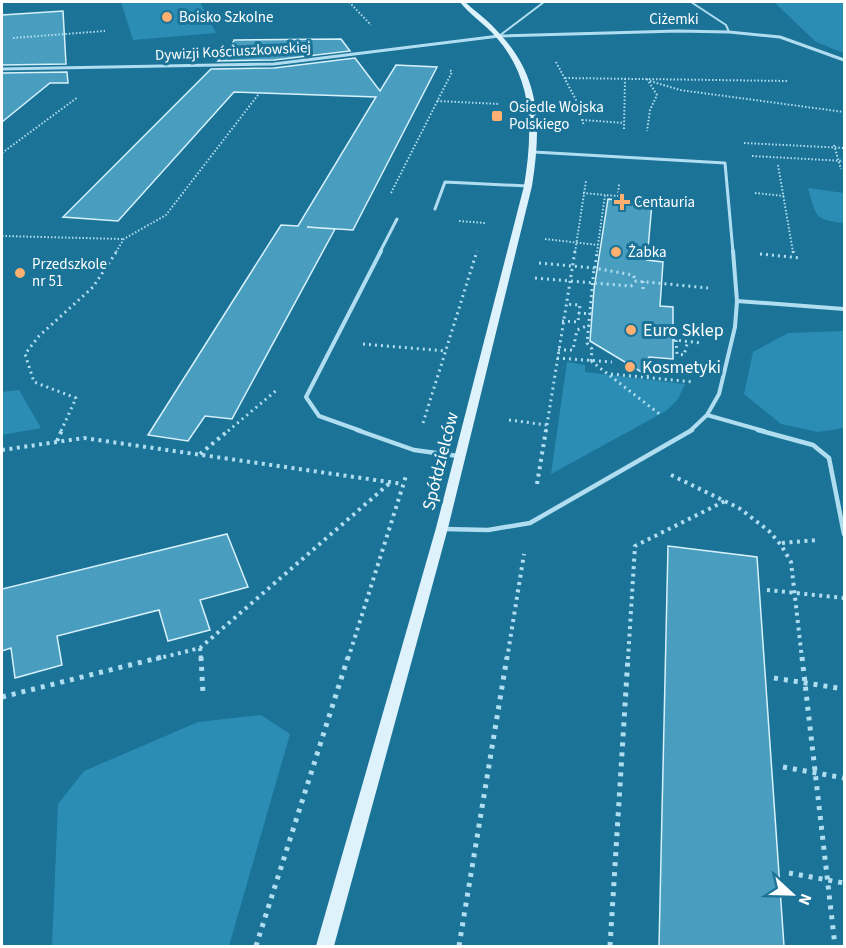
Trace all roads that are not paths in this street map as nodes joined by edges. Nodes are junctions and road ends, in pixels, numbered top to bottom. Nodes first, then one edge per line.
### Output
1 (462, 2) edge
2 (544, 2) edge
3 (691, 2) edge
4 (729, 32) junction
5 (499, 36) junction
6 (844, 60) edge
7 (2, 69) edge
8 (534, 152) junction
9 (528, 186) junction
10 (435, 209) dead end
11 (397, 219) dead end
12 (737, 301) junction
13 (844, 309) edge
14 (707, 415) junction
15 (461, 456) junction
16 (442, 528) junction
17 (844, 534) edge
18 (325, 946) edge

1 - 5 street, Spółdzielców
2 - 5 lane
3 - 4 lane
4 - 5 street, Ciżemki
4 - 6 street, Ciżemki
5 - 7 street, Dywizji Kościuszkowskiej
5 - 8 street, Spółdzielców
8 - 9 street, Spółdzielców
8 - 12 lane
9 - 10 lane
9 - 15 street, Spółdzielców
11 - 15 lane
12 - 13 lane
12 - 14 lane
14 - 16 lane
14 - 17 lane
15 - 16 street, Spółdzielców
16 - 18 street, Spółdzielców

